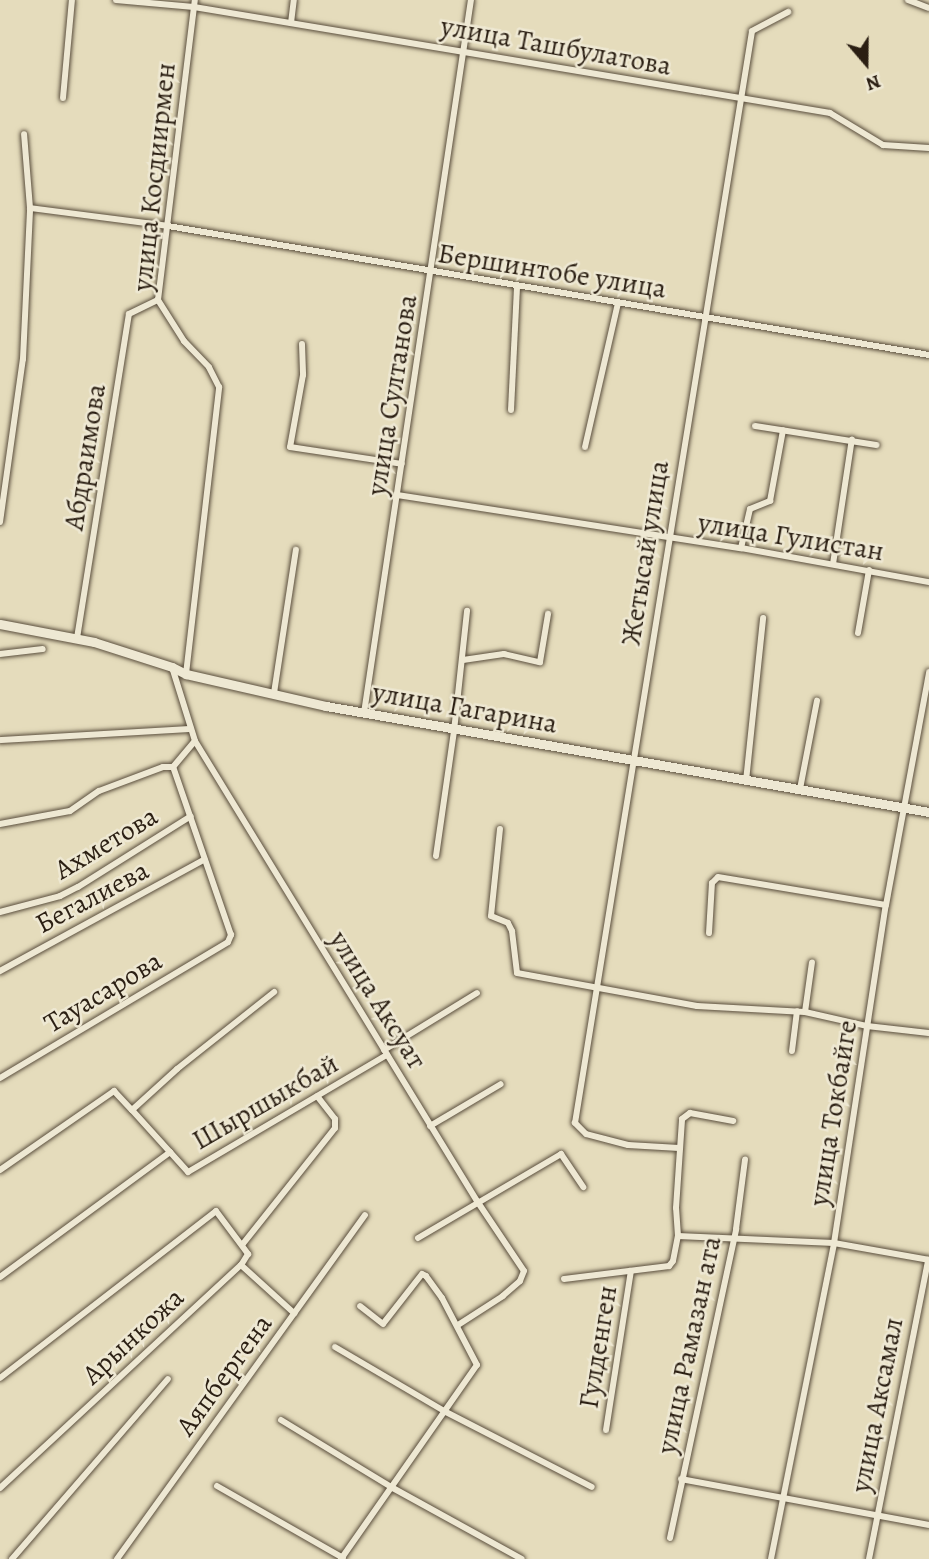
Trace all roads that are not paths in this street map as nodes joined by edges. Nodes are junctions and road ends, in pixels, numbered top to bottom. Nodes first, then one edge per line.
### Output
1 (72, 0) edge
2 (116, 0) edge
3 (294, 0) edge
4 (471, 0) edge
5 (908, 0) edge
6 (194, 4) edge
7 (929, 8) edge
8 (788, 12) dead end
9 (291, 23) junction
10 (464, 51) junction
11 (63, 98) dead end
12 (739, 99) junction
13 (24, 134) dead end
14 (929, 148) edge
15 (30, 208) junction
16 (168, 226) junction
17 (431, 273) junction
18 (517, 287) junction
19 (158, 300) junction
20 (618, 303) junction
21 (706, 317) junction
22 (302, 344) dead end
23 (929, 355) edge
24 (510, 410) dead end
25 (755, 426) dead end
26 (783, 430) junction
27 (852, 439) junction
28 (877, 445) dead end
29 (585, 447) dead end
30 (402, 464) junction
31 (397, 495) junction
32 (0, 522) edge
33 (669, 538) junction
34 (741, 548) junction
35 (296, 550) dead end
36 (833, 564) junction
37 (869, 570) junction
38 (929, 582) edge
39 (467, 611) dead end
40 (548, 614) dead end
41 (763, 618) dead end
42 (0, 624) edge
43 (858, 633) dead end
44 (77, 638) junction
45 (43, 649) dead end
46 (0, 654) edge
47 (463, 660) junction
48 (172, 667) junction
49 (929, 672) edge
50 (186, 674) junction
51 (274, 693) junction
52 (817, 701) dead end
53 (364, 713) junction
54 (191, 729) junction
55 (454, 731) junction
56 (0, 740) edge
57 (195, 741) junction
58 (632, 761) junction
59 (173, 766) junction
60 (746, 781) junction
61 (800, 789) junction
62 (905, 808) junction
63 (929, 812) edge
64 (191, 816) junction
65 (0, 824) edge
66 (500, 830) dead end
67 (436, 856) dead end
68 (204, 860) junction
69 (886, 905) junction
70 (0, 912) edge
71 (709, 933) dead end
72 (812, 962) dead end
73 (0, 971) edge
74 (599, 989) junction
75 (274, 992) dead end
76 (477, 993) dead end
77 (797, 1011) junction
78 (806, 1012) junction
79 (867, 1026) junction
80 (929, 1033) edge
81 (792, 1051) dead end
82 (386, 1052) junction
83 (0, 1078) edge
84 (501, 1084) dead end
85 (317, 1096) junction
86 (131, 1110) junction
87 (733, 1121) dead end
88 (430, 1126) junction
89 (679, 1148) junction
90 (170, 1152) junction
91 (745, 1160) dead end
92 (0, 1170) edge
93 (583, 1186) dead end
94 (477, 1201) junction
95 (365, 1215) dead end
96 (678, 1236) junction
97 (418, 1238) dead end
98 (733, 1239) junction
99 (834, 1243) junction
100 (242, 1245) junction
101 (928, 1260) edge
102 (241, 1265) junction
103 (631, 1271) junction
104 (0, 1277) edge
105 (564, 1279) dead end
106 (359, 1306) dead end
107 (294, 1313) junction
108 (458, 1325) junction
109 (335, 1347) dead end
110 (0, 1378) edge
111 (168, 1379) dead end
112 (444, 1411) junction
113 (281, 1420) dead end
114 (606, 1430) dead end
115 (681, 1479) junction
116 (217, 1486) dead end
117 (391, 1487) junction
118 (592, 1487) dead end
119 (0, 1488) edge
120 (782, 1498) junction
121 (877, 1516) junction
122 (929, 1525) edge
123 (670, 1538) dead end
124 (343, 1558) edge
125 (12, 1559) edge
126 (117, 1559) edge
127 (522, 1559) edge
128 (771, 1559) edge
129 (869, 1559) edge

1 - 11 street
2 - 6 street, улица Ташбулатова
3 - 9 street
4 - 10 street, улица Султанова
5 - 7 street
6 - 9 street, улица Ташбулатова
6 - 16 street, улица Косдиирмен
8 - 12 street, Жетысай улица
9 - 10 street, улица Ташбулатова
10 - 12 street, улица Ташбулатова
10 - 17 street, улица Султанова
12 - 14 street, улица Ташбулатова
12 - 21 street, Жетысай улица
13 - 15 street
15 - 16 street, Бершинтобе улица
15 - 32 street
16 - 17 street, Бершинтобе улица
16 - 19 street, улица Косдиирмен
17 - 18 street, Бершинтобе улица
17 - 30 street, улица Султанова
18 - 20 street, Бершинтобе улица
18 - 24 street
19 - 44 street, Абдраимова
19 - 50 street, улица Косдиирмен
20 - 21 street, Бершинтобе улица
20 - 29 street
21 - 23 street, Бершинтобе улица
21 - 33 street, Жетысай улица
22 - 30 street
25 - 26 street
26 - 27 street
26 - 34 street
27 - 28 street
27 - 36 street
30 - 31 street, улица Султанова
31 - 33 street, улица Гулистан
31 - 53 street, улица Султанова
33 - 34 street, улица Гулистан
33 - 58 street, Жетысай улица
34 - 36 street, улица Гулистан
35 - 51 street
36 - 37 street, улица Гулистан
37 - 38 street, улица Гулистан
37 - 43 street
39 - 47 street
40 - 47 street
41 - 60 street
42 - 44 main road, улица Гагарина
44 - 48 main road, улица Гагарина
45 - 46 street
47 - 55 street
48 - 50 main road, улица Гагарина
48 - 54 street, улица Аксуат
49 - 62 street, улица Токбайге
50 - 51 main road, улица Гагарина
51 - 53 main road, улица Гагарина
52 - 61 street
53 - 55 main road, улица Гагарина
54 - 56 street
54 - 57 street, улица Аксуат
55 - 58 main road, улица Гагарина
55 - 67 street
57 - 59 street
57 - 82 street, улица Аксуат
58 - 60 main road, улица Гагарина
58 - 74 street, Жетысай улица
59 - 64 street
59 - 65 street
60 - 61 main road, улица Гагарина
61 - 62 main road, улица Гагарина
62 - 63 main road, улица Гагарина
62 - 69 street, улица Токбайге
64 - 68 street
64 - 70 street, Ахметова
66 - 74 street
68 - 73 street, Бегалиева
68 - 83 street, Тауасарова
69 - 71 street
69 - 79 street, улица Токбайге
72 - 78 street
74 - 77 street
74 - 89 street, Жетысай улица
75 - 86 street
76 - 82 street, Шыршыкбай
77 - 78 street
77 - 81 street
78 - 79 street
79 - 80 street
79 - 99 street, улица Токбайге
82 - 85 street, Шыршыкбай
82 - 88 street, улица Аксуат
84 - 88 street
85 - 90 street, Шыршыкбай
85 - 100 street
86 - 90 street
86 - 92 street
87 - 89 street
88 - 94 street, улица Аксуат
89 - 96 street
90 - 104 street, Шыршыкбай
91 - 98 street, улица Рамазан ата
93 - 94 street
94 - 97 street
94 - 108 street, улица Аксуат
95 - 107 street, Аяпбергена
96 - 98 street
96 - 103 street
98 - 99 street
98 - 115 street, улица Рамазан ата
99 - 101 street
99 - 120 street, улица Токбайге
100 - 102 street
100 - 110 street
101 - 121 street, улица Аксамал
102 - 107 street
102 - 119 street, Арынкожа
103 - 105 street
103 - 114 street, Гулденген
106 - 108 street
107 - 126 street, Аяпбергена
108 - 112 street
109 - 112 street
111 - 125 street
112 - 117 street
112 - 118 street
113 - 117 street
115 - 120 street
115 - 123 street, улица Рамазан ата
116 - 124 street
117 - 124 street
117 - 127 street
120 - 121 street
120 - 128 street, улица Токбайге
121 - 122 street
121 - 129 street, улица Аксамал

